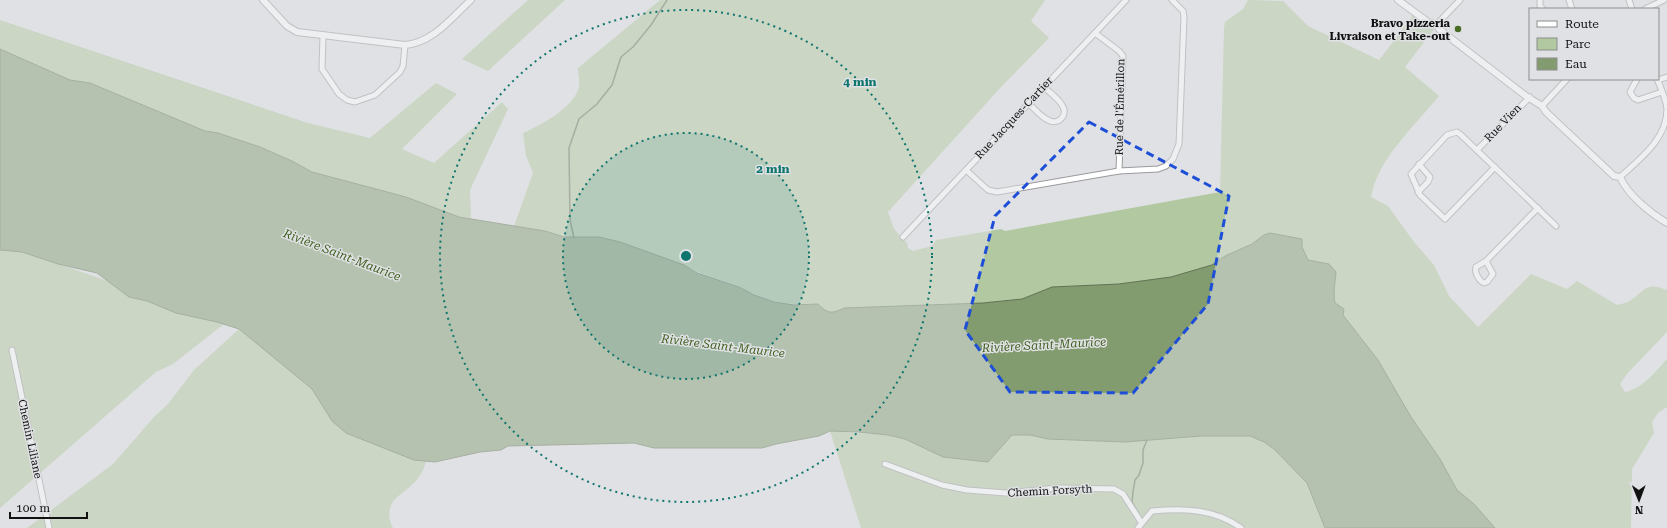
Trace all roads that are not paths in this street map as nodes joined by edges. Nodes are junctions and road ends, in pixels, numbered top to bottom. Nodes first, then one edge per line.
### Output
1 (263, 0) edge
2 (471, 0) edge
3 (1126, 0) edge
4 (1172, 0) edge
5 (1398, 0) edge
6 (1460, 0) edge
7 (1664, 0) edge
8 (1647, 8) edge
9 (1436, 26) junction
10 (1095, 33) junction
11 (323, 36) junction
12 (405, 45) junction
13 (1567, 80) edge
14 (1636, 80) edge
15 (1657, 80) edge
16 (1044, 87) junction
17 (1662, 92) junction
18 (1530, 97) junction
19 (1029, 104) junction
20 (1542, 106) junction
21 (1477, 150) junction
22 (1419, 164) junction
23 (1495, 167) junction
24 (966, 170) junction
25 (1119, 170) junction
26 (1620, 177) junction
27 (1418, 192) junction
28 (1538, 208) junction
29 (1667, 223) edge
30 (1556, 226) dead end
31 (903, 237) dead end
32 (1486, 261) dead end
33 (12, 350) dead end
34 (885, 464) dead end
35 (1141, 522) junction
36 (49, 528) edge
37 (1138, 528) edge
38 (1241, 528) edge

1 - 11 street
2 - 12 street
3 - 10 street, Rue Jacques-Cartier
4 - 25 street
5 - 9 street
6 - 9 street
7 - 8 street
9 - 18 street
10 - 16 street, Rue Jacques-Cartier
10 - 25 street, Rue de l'Émérillon
11 - 12 street
11 - 12 street
13 - 20 street
14 - 17 street
15 - 17 street
16 - 19 street, Rue Jacques-Cartier
16 - 19 street
17 - 26 street
18 - 20 street
18 - 21 street, Rue Vien
19 - 24 street, Rue Jacques-Cartier
20 - 26 street
21 - 22 street
21 - 23 street
22 - 27 street
22 - 27 street
23 - 27 street
23 - 28 street
24 - 25 street
24 - 31 street, Rue Jacques-Cartier
26 - 29 street
28 - 30 street
28 - 32 street
33 - 36 street, Chemin Liliane
34 - 35 street, Chemin Forsyth
35 - 37 street
35 - 38 street

